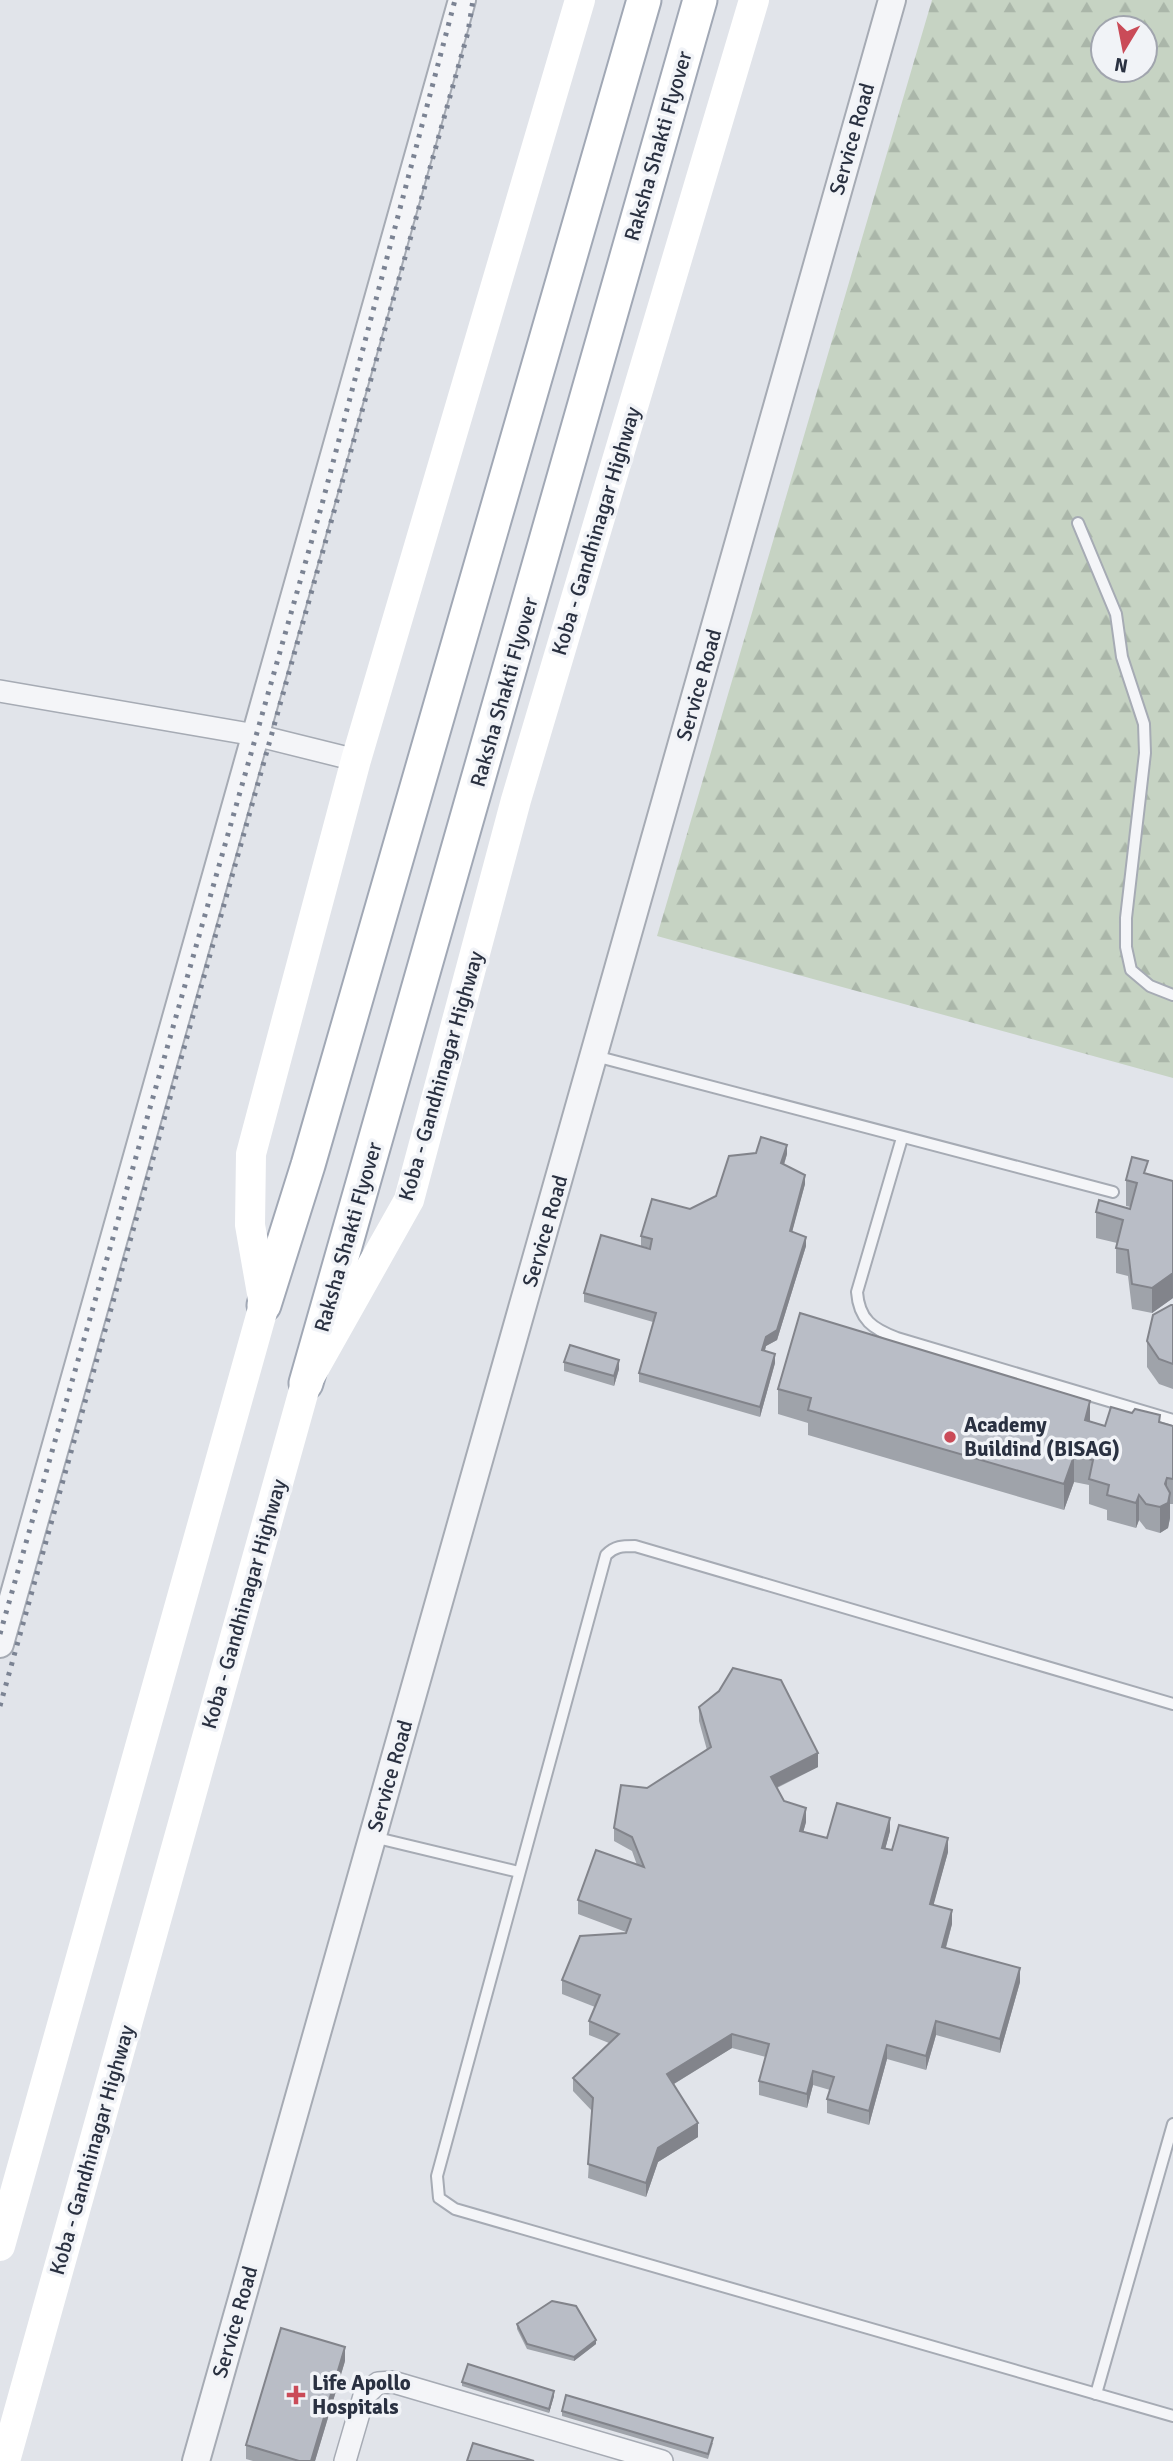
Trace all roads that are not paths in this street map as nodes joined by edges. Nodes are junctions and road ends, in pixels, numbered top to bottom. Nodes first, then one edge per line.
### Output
1 (462, 0) edge
2 (580, 0) edge
3 (644, 0) edge
4 (700, 0) edge
5 (754, 0) edge
6 (892, 0) edge
7 (1078, 523) dead end
8 (0, 691) edge
9 (255, 735) junction
10 (356, 760) junction
11 (1173, 995) edge
12 (594, 1056) junction
13 (902, 1139) junction
14 (1113, 1192) dead end
15 (264, 1305) junction
16 (306, 1382) junction
17 (1173, 1420) edge
18 (0, 1644) edge
19 (1173, 1704) edge
20 (373, 1837) junction
21 (519, 1872) junction
22 (1173, 2124) edge
23 (0, 2246) edge
24 (1096, 2394) junction
25 (1173, 2416) edge
26 (5, 2461) edge
27 (195, 2461) edge
28 (345, 2461) edge
29 (662, 2461) edge

1 - 9 street
2 - 10 main road
3 - 15 main road
4 - 16 main road, Raksha Shakti Flyover
5 - 16 main road, Koba - Gandhinagar Highway
6 - 12 street, Service Road
7 - 11 lane
8 - 9 street
9 - 10 street
9 - 18 street
10 - 15 main road
12 - 13 lane
12 - 20 street, Service Road
13 - 14 lane
13 - 17 lane
15 - 23 main road
16 - 26 main road, Koba - Gandhinagar Highway
19 - 21 lane
20 - 21 lane
20 - 27 street, Service Road
21 - 24 lane
22 - 24 lane
24 - 25 lane
28 - 29 street

